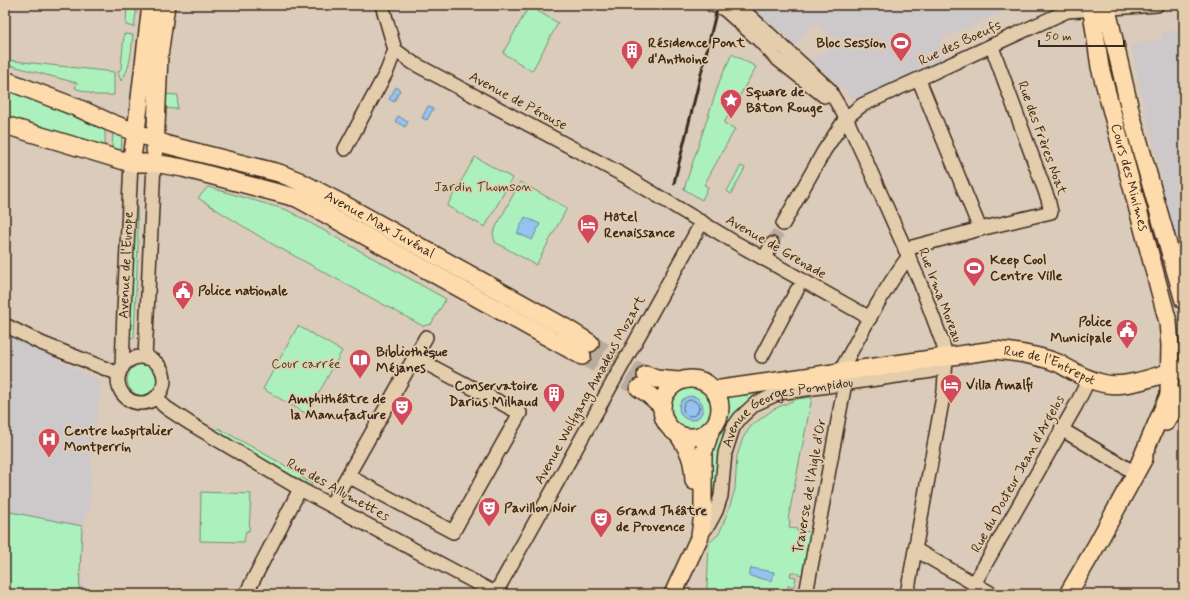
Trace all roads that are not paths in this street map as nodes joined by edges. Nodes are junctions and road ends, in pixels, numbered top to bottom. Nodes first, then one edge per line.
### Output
1 (151, 5) edge
2 (166, 5) edge
3 (382, 5) edge
4 (1157, 5) edge
5 (718, 7) edge
6 (1099, 7) edge
7 (745, 8) edge
8 (992, 47) junction
9 (395, 50) junction
10 (5, 80) edge
11 (919, 80) junction
12 (831, 94) junction
13 (846, 118) junction
14 (5, 125) edge
15 (136, 132) junction
16 (156, 140) junction
17 (345, 149) dead end
18 (131, 163) junction
19 (154, 163) junction
20 (667, 202) joint
21 (702, 222) junction
22 (783, 224) tunnel mouth
23 (980, 229) junction
24 (772, 244) tunnel mouth
25 (907, 252) junction
26 (764, 259) junction
27 (797, 290) dead end
28 (1184, 302) edge
29 (870, 318) junction
30 (5, 325) edge
31 (426, 337) dead end
32 (762, 356) dead end
33 (414, 357) junction
34 (145, 358) junction
35 (946, 361) junction
36 (121, 371) junction
37 (1179, 373) edge
38 (842, 378) junction
39 (1089, 379) junction
40 (679, 381) junction
41 (714, 390) junction
42 (1176, 399) edge
43 (152, 400) junction
44 (662, 406) junction
45 (711, 429) junction
46 (1061, 429) junction
47 (678, 434) junction
48 (1137, 470) junction
49 (348, 476) junction
50 (300, 488) junction
51 (331, 505) junction
52 (700, 536) junction
53 (916, 550) junction
54 (974, 584) junction
55 (246, 594) edge
56 (496, 594) edge
57 (660, 594) edge
58 (673, 594) edge
59 (806, 594) edge
60 (907, 594) edge
61 (992, 594) edge
62 (1068, 594) edge

1 - 15 main road
2 - 16 main road
3 - 9 street
4 - 6 street, Rue des Boeufs
5 - 7 street, Rue Irma Moreau
5 - 12 street, Rue Irma Moreau
6 - 8 street, Rue des Boeufs
6 - 28 main road, Cours des Minimes
6 - 37 main road, Cours des Minimes
7 - 12 street, Rue Irma Moreau
8 - 11 street, Rue des Boeufs
8 - 23 street, Rue des Frères Noat
9 - 17 street
9 - 20 street, Avenue de Pérouse
10 - 15 main road, Avenue Max Juvénal
11 - 13 street, Rue des Boeufs
11 - 23 street
12 - 13 street, Rue Irma Moreau
13 - 22 street, Rue des Boeufs
13 - 25 street, Rue Irma Moreau
14 - 18 main road, Avenue Max Juvénal
15 - 16 main road, Avenue Max Juvénal
15 - 18 main road
16 - 19 main road
16 - 19 main road, Avenue Max Juvénal
18 - 19 main road, Avenue Max Juvénal
18 - 36 street, Avenue de l'Europe
19 - 34 street, Avenue de l'Europe
20 - 21 street, Avenue de Grenade
21 - 26 street, Avenue de Grenade
21 - 56 street, Avenue Wolfgang Amadeus Mozart
23 - 25 street, Rue des Frères Noat
24 - 26 street
25 - 29 street, Traverse de l'Aigle d'Or
25 - 35 street, Rue Irma Moreau
26 - 29 street, Avenue de Grenade
27 - 32 street
29 - 38 street, Traverse de l'Aigle d'Or
30 - 36 street
31 - 33 street
33 - 49 street
33 - 49 street
34 - 36 street
34 - 43 street
35 - 38 main road, Avenue Georges Pompidou
35 - 39 main road, Rue de l'Entrepot
35 - 53 street, Rue Irma Moreau
36 - 43 street
37 - 39 main road, Rue de l'Entrepot
37 - 42 main road, Cours des Minimes
38 - 41 main road, Avenue Georges Pompidou
38 - 52 street, Avenue Georges Pompidou
38 - 59 street, Traverse de l'Aigle d'Or
39 - 46 street, Rue du Docteur Jean d'Argelos
40 - 41 main road
40 - 44 main road
40 - 44 main road
41 - 45 main road
42 - 48 main road
43 - 50 street, Rue des Allumettes
44 - 47 main road
45 - 47 main road
45 - 52 main road
46 - 48 street
46 - 54 street, Rue du Docteur Jean d'Argelos
47 - 57 main road
48 - 62 main road
49 - 51 street
50 - 51 street, Rue des Allumettes
50 - 55 street
51 - 56 street, Rue des Allumettes
52 - 58 main road
53 - 54 street
53 - 60 street, Rue Irma Moreau
54 - 61 street

